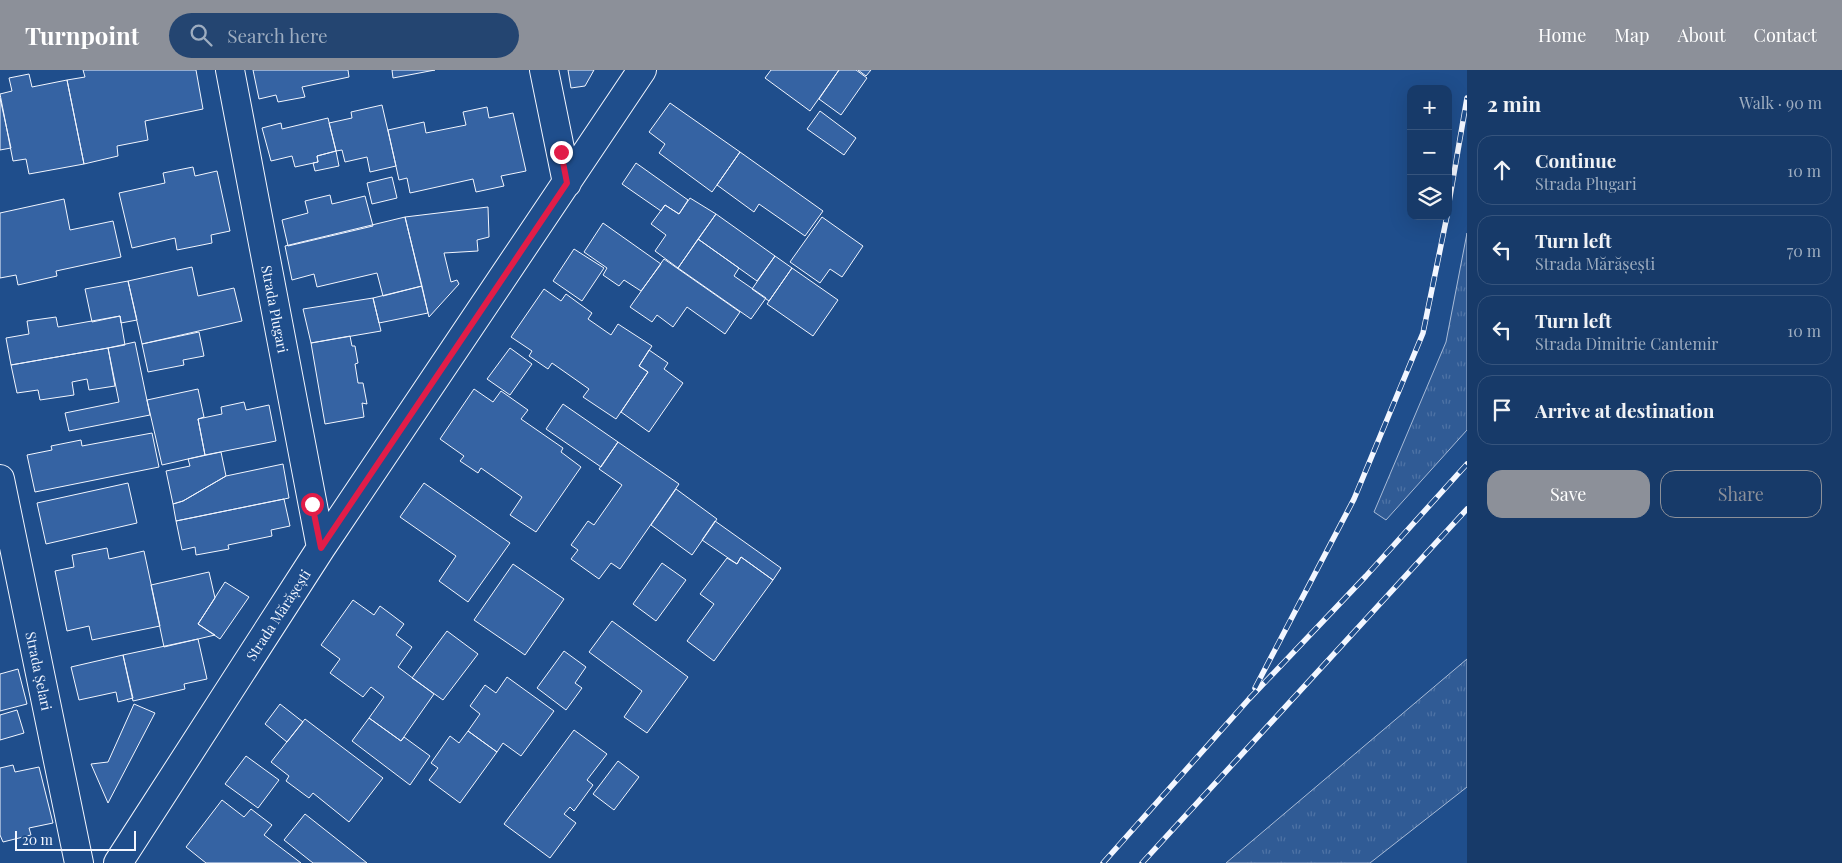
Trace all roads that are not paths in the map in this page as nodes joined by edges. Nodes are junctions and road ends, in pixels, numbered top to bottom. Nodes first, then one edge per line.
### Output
1 (230, 70) edge
2 (544, 70) edge
3 (642, 70) edge
4 (567, 183) junction
5 (0, 480) edge
6 (321, 548) junction
7 (79, 863) edge
8 (118, 863) edge

1 - 6 street, Strada Plugari
2 - 4 street
3 - 4 street, Strada Mărășești
4 - 6 street, Strada Mărășești
5 - 7 street, Strada Șelari
6 - 8 street, Strada Mărășești

